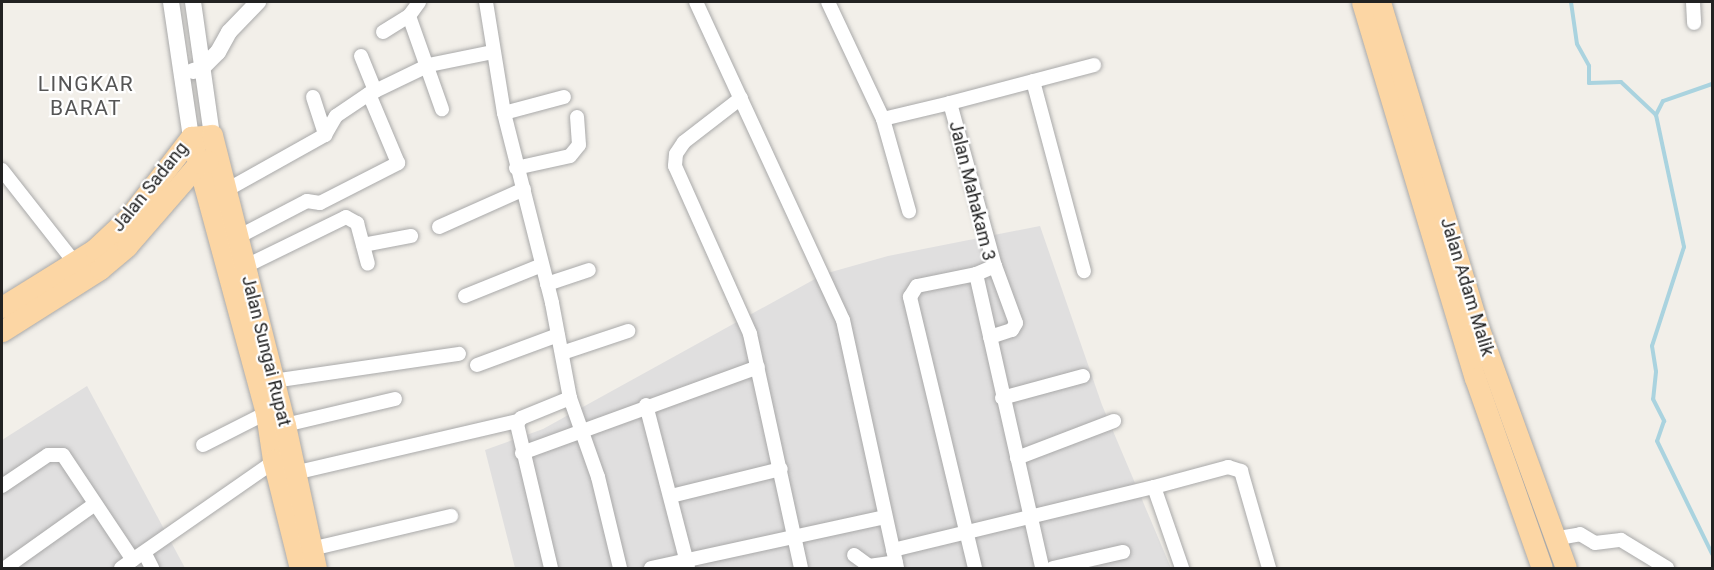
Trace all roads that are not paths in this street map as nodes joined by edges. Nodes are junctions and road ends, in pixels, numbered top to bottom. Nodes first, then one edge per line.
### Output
1 (171, 2) edge
2 (193, 2) edge
3 (258, 2) edge
4 (271, 2) edge
5 (419, 2) edge
6 (486, 2) edge
7 (696, 2) edge
8 (1362, 2) edge
9 (1380, 2) edge
10 (1694, 2) edge
11 (834, 3) edge
12 (409, 16) junction
13 (1694, 23) dead end
14 (383, 32) dead end
15 (218, 52) junction
16 (493, 52) junction
17 (361, 56) dead end
18 (429, 65) junction
19 (1094, 65) dead end
20 (201, 69) junction
21 (183, 73) junction
22 (1033, 81) junction
23 (372, 92) junction
24 (313, 97) dead end
25 (564, 97) dead end
26 (741, 98) junction
27 (950, 103) junction
28 (442, 109) dead end
29 (504, 113) junction
30 (577, 117) dead end
31 (883, 119) junction
32 (325, 135) junction
33 (201, 136) junction
34 (208, 161) junction
35 (516, 168) junction
36 (2, 170) edge
37 (524, 189) junction
38 (223, 192) junction
39 (909, 211) dead end
40 (439, 227) dead end
41 (411, 236) dead end
42 (236, 238) junction
43 (363, 245) junction
44 (368, 264) dead end
45 (542, 265) junction
46 (246, 266) junction
47 (994, 266) junction
48 (81, 270) junction
49 (589, 270) dead end
50 (1084, 271) dead end
51 (976, 274) junction
52 (547, 284) junction
53 (465, 296) dead end
54 (2, 307) edge
55 (2, 331) edge
56 (628, 331) dead end
57 (558, 335) junction
58 (990, 337) junction
59 (562, 353) junction
60 (459, 354) dead end
61 (477, 365) dead end
62 (758, 367) junction
63 (1083, 376) dead end
64 (273, 381) junction
65 (570, 398) junction
66 (395, 399) dead end
67 (1002, 399) junction
68 (646, 405) junction
69 (266, 413) junction
70 (518, 421) junction
71 (1114, 421) dead end
72 (285, 425) junction
73 (582, 430) junction
74 (202, 445) dead end
75 (522, 453) junction
76 (1017, 458) junction
77 (286, 463) junction
78 (782, 469) junction
79 (2, 486) edge
80 (1154, 487) junction
81 (671, 496) junction
82 (95, 504) junction
83 (451, 516) dead end
84 (1029, 516) junction
85 (885, 517) junction
86 (966, 530) junction
87 (795, 534) junction
88 (1553, 540) junction
89 (1123, 552) dead end
90 (854, 555) dead end
91 (139, 557) junction
92 (313, 559) edge
93 (895, 560) edge
94 (687, 564) edge
95 (6, 565) edge
96 (122, 568) edge
97 (152, 568) edge
98 (300, 568) edge
99 (551, 568) edge
100 (620, 568) edge
101 (651, 568) edge
102 (801, 568) edge
103 (975, 568) edge
104 (1042, 568) edge
105 (1053, 568) edge
106 (1182, 568) edge
107 (1269, 568) edge
108 (1542, 568) edge
109 (1566, 568) edge
110 (1667, 568) edge

1 - 21 street
2 - 20 street
3 - 15 street
4 - 15 street
5 - 12 street
6 - 16 street
7 - 26 street
8 - 108 main road, Jalan Adam Malik
9 - 88 main road, Jalan Adam Malik
10 - 13 street
11 - 31 street
12 - 14 street
12 - 18 street
15 - 20 street
16 - 18 street
16 - 29 street
17 - 23 street
18 - 23 street
18 - 28 street
19 - 22 street
20 - 21 street
20 - 33 street
21 - 33 street
22 - 27 street
22 - 50 street
23 - 32 street
23 - 42 street
24 - 32 street
25 - 29 street
26 - 62 street
26 - 85 street
27 - 31 street, Jalan Mahakam 3
27 - 47 street, Jalan Mahakam 3
29 - 35 street
30 - 35 street
31 - 39 street
32 - 38 street
33 - 34 main road, Jalan Sungai Rupat
33 - 48 main road, Jalan Sadang
34 - 38 main road, Jalan Sungai Rupat
34 - 48 main road
34 - 69 main road, Jalan Sungai Rupat
35 - 37 street
36 - 48 street
37 - 40 street
37 - 45 street
38 - 42 main road, Jalan Sungai Rupat
41 - 43 street
42 - 46 main road, Jalan Sungai Rupat
43 - 44 street
43 - 46 street
45 - 52 street
45 - 53 street
46 - 64 main road, Jalan Sungai Rupat
47 - 51 street, Jalan Mahakam 3
47 - 58 street
48 - 54 main road, Jalan Sadang
48 - 55 main road
49 - 52 street
51 - 58 street, Jalan Mahakam 3
51 - 86 street
52 - 57 street
56 - 59 street
57 - 59 street
57 - 61 street
58 - 67 street, Jalan Mahakam 3
59 - 65 street
60 - 64 street
62 - 68 street
62 - 78 street
63 - 67 street
64 - 72 main road, Jalan Sungai Rupat
65 - 70 street
65 - 73 street
66 - 72 street
67 - 76 street, Jalan Mahakam 3
68 - 73 street
68 - 81 street
69 - 74 street
69 - 77 main road, Jalan Sungai Rupat
70 - 75 street
70 - 77 street
71 - 76 street
72 - 77 main road, Jalan Sungai Rupat
73 - 75 street
73 - 100 street
75 - 99 street
76 - 84 street, Jalan Mahakam 3
77 - 91 street
77 - 92 main road, Jalan Sungai Rupat
77 - 98 main road, Jalan Sungai Rupat
78 - 81 street
78 - 87 street
79 - 82 street
80 - 84 street
80 - 106 street
80 - 107 street
81 - 94 street
82 - 91 street
82 - 95 street
83 - 92 street
84 - 86 street
84 - 104 street, Jalan Mahakam 3
85 - 87 street
85 - 93 street
86 - 93 street
86 - 103 street
87 - 94 street
87 - 102 street
88 - 109 main road, Jalan Adam Malik
88 - 110 street
89 - 105 street
90 - 93 street
91 - 96 street
91 - 97 street
94 - 101 street

